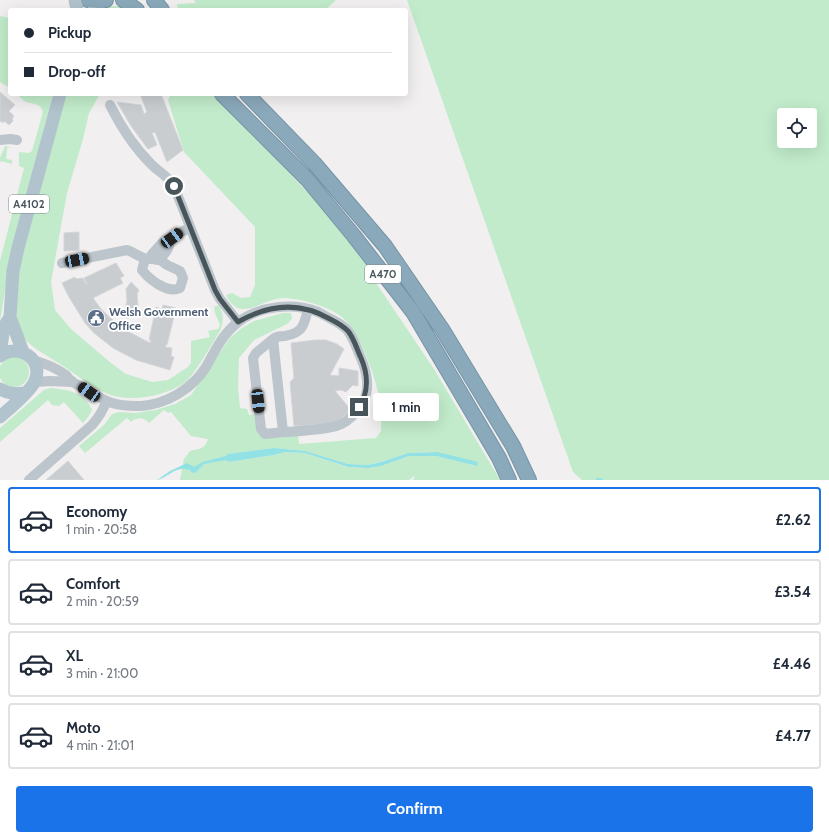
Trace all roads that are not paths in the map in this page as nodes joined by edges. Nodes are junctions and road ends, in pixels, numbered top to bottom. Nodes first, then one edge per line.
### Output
1 (123, 0) edge
2 (154, 0) edge
3 (134, 8) edge
4 (160, 8) edge
5 (59, 96) edge
6 (224, 96) edge
7 (249, 96) edge
8 (110, 105) dead end
9 (0, 140) edge
10 (17, 140) dead end
11 (190, 227) junction
12 (62, 263) dead end
13 (308, 309) junction
14 (10, 317) junction
15 (238, 322) junction
16 (273, 339) junction
17 (0, 355) edge
18 (28, 356) junction
19 (35, 382) junction
20 (72, 382) junction
21 (0, 389) edge
22 (25, 393) junction
23 (106, 402) junction
24 (0, 417) edge
25 (283, 432) junction
26 (29, 480) edge
27 (509, 480) edge
28 (529, 480) edge

1 - 3 highway
2 - 4 highway
5 - 14 main road, A4102
6 - 27 highway, A470
7 - 28 highway, A470
8 - 11 street
9 - 10 street
11 - 12 street
11 - 15 street
13 - 15 street
13 - 16 street
13 - 25 street
14 - 17 main road, A4102
14 - 18 main road, A4102
15 - 23 street
16 - 25 street
16 - 25 street
17 - 18 main road
18 - 19 main road
18 - 20 street
19 - 20 street
19 - 22 main road
20 - 23 street
21 - 22 main road
22 - 24 main road
23 - 26 street

